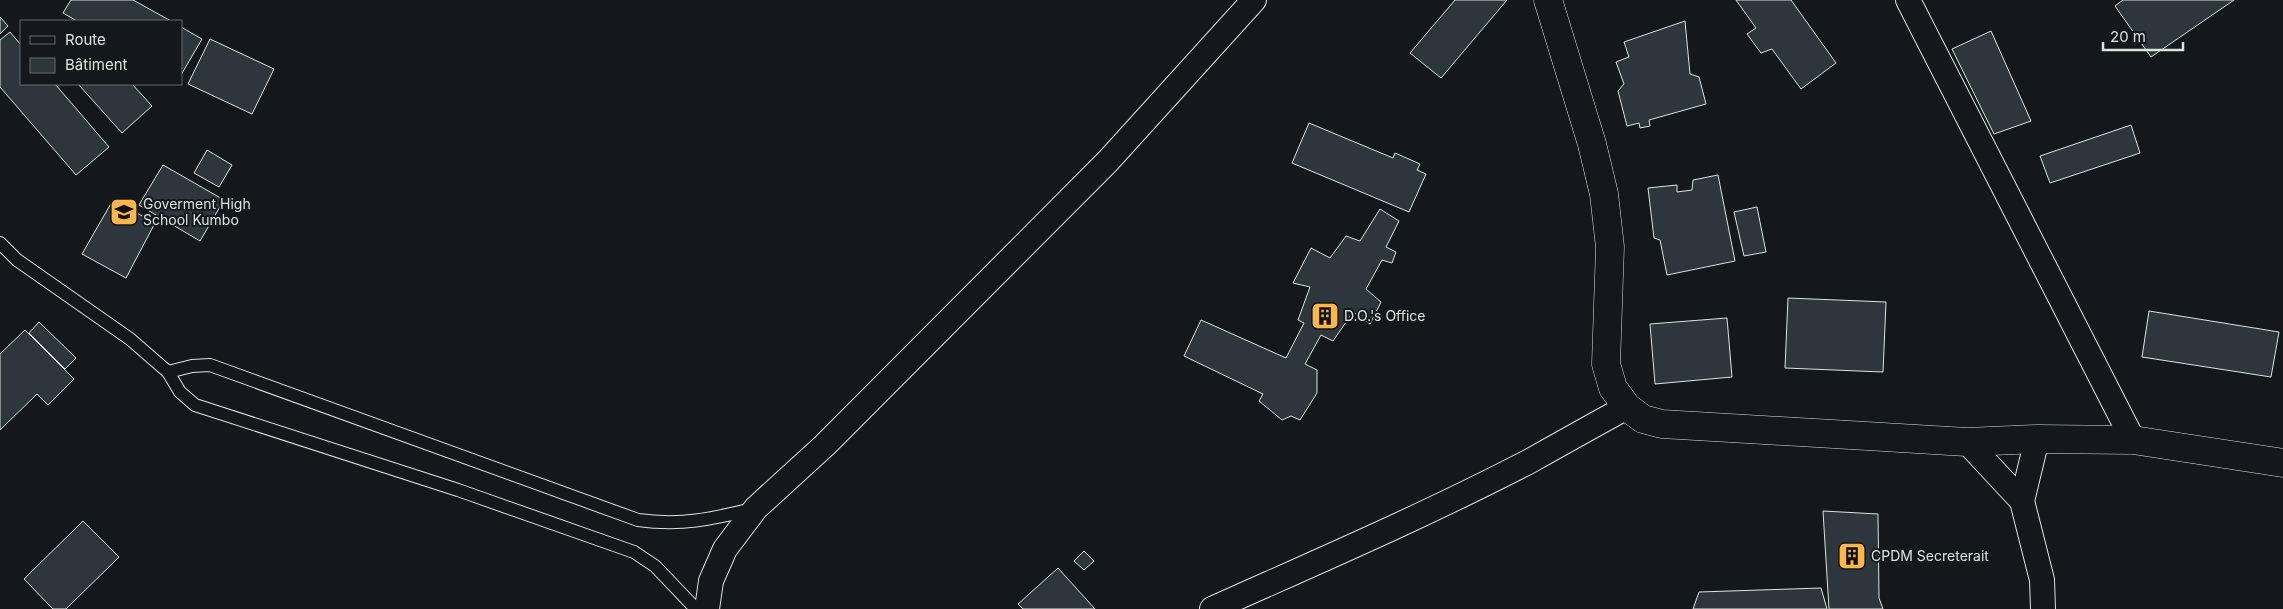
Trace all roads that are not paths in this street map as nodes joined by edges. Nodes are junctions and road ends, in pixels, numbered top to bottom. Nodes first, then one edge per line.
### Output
1 (1254, 0) edge
2 (1548, 0) edge
3 (1905, 3) edge
4 (0, 243) edge
5 (168, 372) junction
6 (1626, 407) junction
7 (2036, 439) junction
8 (2133, 440) junction
9 (1968, 442) junction
10 (2283, 463) edge
11 (2022, 501) junction
12 (756, 508) junction
13 (696, 609) edge
14 (707, 609) edge
15 (1212, 609) edge
16 (2043, 609) edge

1 - 12 street
2 - 6 street
3 - 8 street
4 - 5 lane
5 - 12 lane
5 - 13 lane
6 - 9 street
6 - 15 street
7 - 8 street
7 - 9 street
7 - 11 street
8 - 10 street
9 - 11 street
11 - 16 street
12 - 14 street

